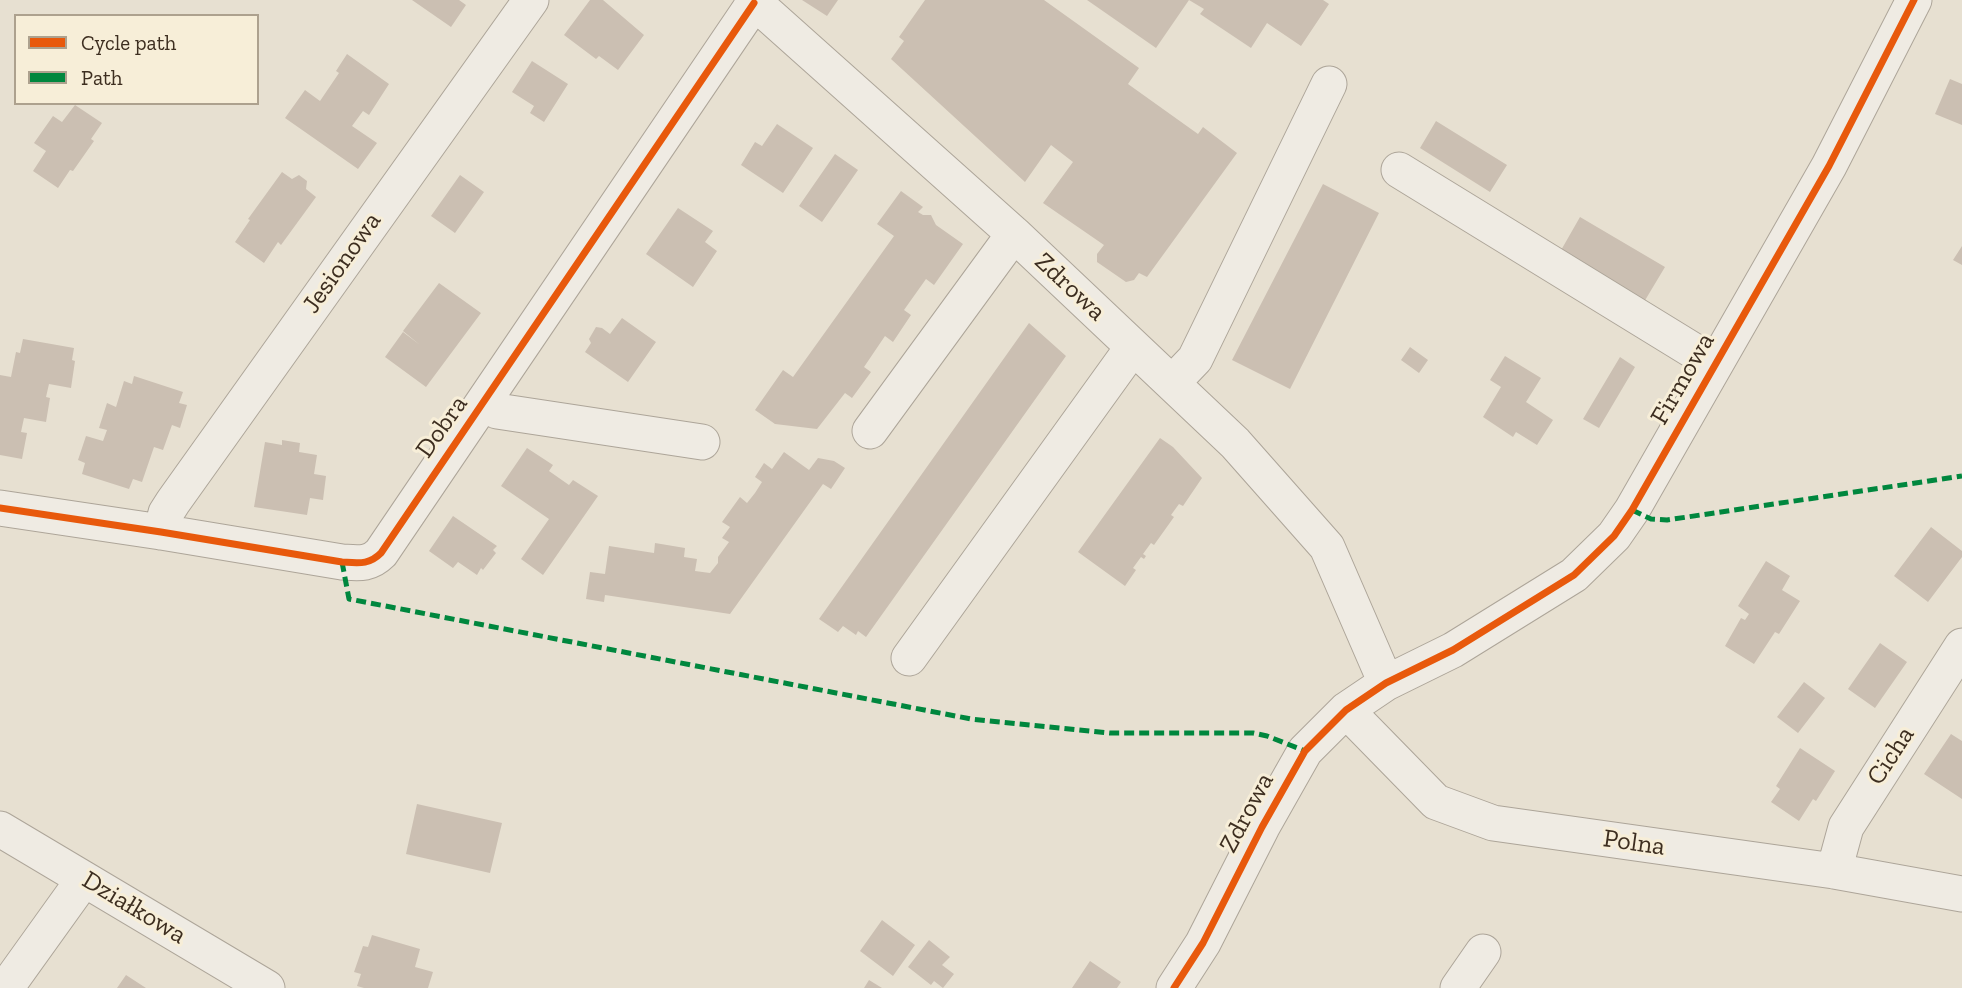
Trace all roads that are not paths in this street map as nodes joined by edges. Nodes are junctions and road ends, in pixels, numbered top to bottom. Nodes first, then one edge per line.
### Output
1 (531, 0) edge
2 (1914, 0) edge
3 (753, 1) edge
4 (1329, 84) dead end
5 (1399, 170) dead end
6 (1014, 234) junction
7 (1133, 347) junction
8 (1715, 364) junction
9 (1172, 382) junction
10 (484, 403) junction
11 (870, 431) dead end
12 (702, 442) dead end
13 (0, 508) edge
14 (161, 532) junction
15 (1962, 646) edge
16 (909, 658) dead end
17 (1386, 683) junction
18 (1346, 710) junction
19 (0, 829) edge
20 (1834, 871) junction
21 (84, 879) junction
22 (1962, 894) edge
23 (1483, 953) dead end
24 (2, 988) edge
25 (267, 988) edge
26 (1174, 988) edge
27 (1458, 988) edge

1 - 14 street, Jesionowa
2 - 8 street, Firmowa
3 - 6 street, Zdrowa
3 - 10 street, Dobra
4 - 9 street
5 - 8 street
6 - 7 street, Zdrowa
6 - 11 street
7 - 9 street, Zdrowa
7 - 16 street
8 - 17 street, Firmowa
9 - 17 street, Zdrowa
10 - 12 street
10 - 14 street, Dobra
13 - 14 street, Dobra
15 - 20 street, Cicha
17 - 18 street, Zdrowa
18 - 20 street, Polna
18 - 26 street, Zdrowa
19 - 21 street, Działkowa
20 - 22 street, Polna
21 - 24 street
21 - 25 street, Działkowa
23 - 27 street

